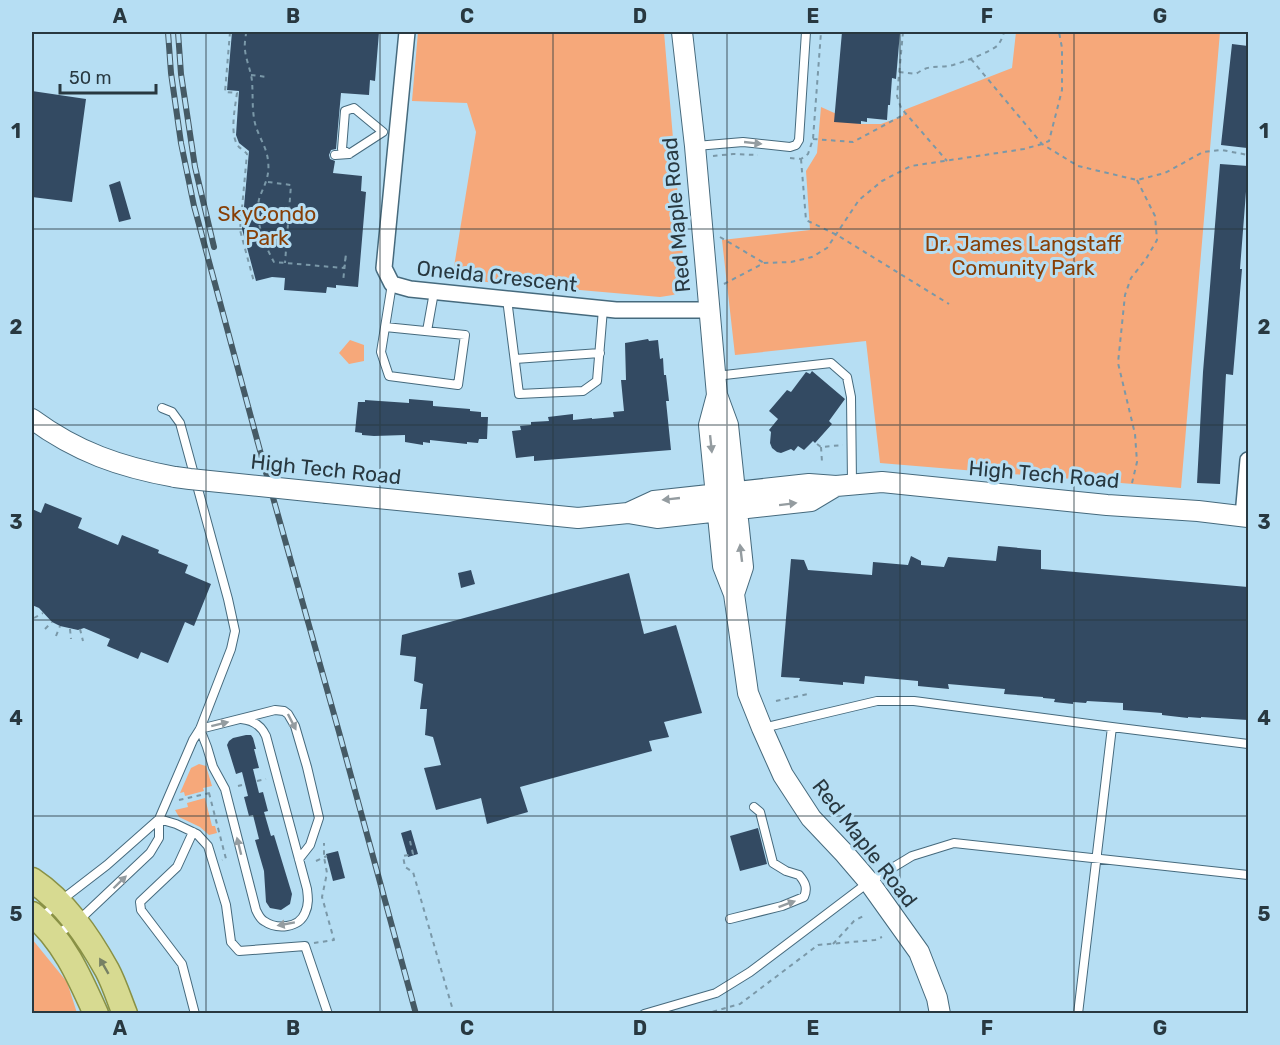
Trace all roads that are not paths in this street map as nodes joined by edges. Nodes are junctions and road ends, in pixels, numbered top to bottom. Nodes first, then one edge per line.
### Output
1 (407, 32) edge
2 (682, 32) edge
3 (806, 32) edge
4 (390, 133) junction
5 (695, 146) junction
6 (335, 154) dead end
7 (350, 154) junction
8 (392, 284) junction
9 (435, 292) junction
10 (507, 299) junction
11 (708, 300) junction
12 (603, 308) junction
13 (385, 327) junction
14 (428, 331) junction
15 (600, 353) junction
16 (515, 359) junction
17 (716, 385) junction
18 (162, 408) dead end
19 (32, 419) edge
20 (1248, 460) edge
21 (844, 486) junction
22 (726, 502) junction
23 (1246, 517) edge
24 (241, 719) junction
25 (1112, 727) junction
26 (762, 728) junction
27 (200, 729) junction
28 (1248, 744) edge
29 (754, 807) dead end
30 (159, 819) junction
31 (193, 832) junction
32 (299, 859) junction
33 (1097, 859) junction
34 (1248, 875) edge
35 (32, 880) edge
36 (869, 882) junction
37 (59, 902) junction
38 (730, 919) dead end
39 (76, 922) junction
40 (42, 923) edge
41 (96, 1014) edge
42 (125, 1014) edge
43 (195, 1014) edge
44 (328, 1014) edge
45 (644, 1014) edge
46 (940, 1014) edge
47 (1078, 1014) edge

1 - 4 street, Oneida Crescent
2 - 5 street, Red Maple Road
5 -> 3 lane
4 - 7 lane
4 - 7 lane
4 - 8 street, Oneida Crescent
5 - 11 street, Red Maple Road
6 - 7 lane
8 - 9 street, Oneida Crescent
8 - 13 lane
9 - 10 street, Oneida Crescent
9 - 14 lane
10 - 12 street, Oneida Crescent
10 - 16 lane
11 - 12 street, Oneida Crescent
11 - 17 street, Red Maple Road
12 - 15 lane
13 - 14 lane
13 - 14 lane
15 - 16 lane
15 - 16 lane
17 - 21 lane
17 - 22 street, Red Maple Road
18 - 27 lane
19 - 22 street, High Tech Road, bridge
20 - 23 street
21 - 22 street, High Tech Road
21 - 23 street, High Tech Road
22 - 26 street, Red Maple Road
27 -> 24 lane
24 - 32 lane
24 -> 32 lane
25 - 26 lane
25 - 28 lane
25 - 33 lane
26 - 36 street, Red Maple Road
27 - 30 lane
32 -> 27 lane
38 -> 29 lane
30 - 31 lane
30 - 37 lane
39 -> 30 lane
31 - 43 lane
31 - 44 lane
33 - 34 lane
33 - 36 lane
33 - 47 lane
35 - 37 main road
36 - 45 lane
36 - 46 street, Red Maple Road
37 - 39 main road
37 - 40 lane
39 - 40 lane
42 -> 39 main road
40 - 41 main road

